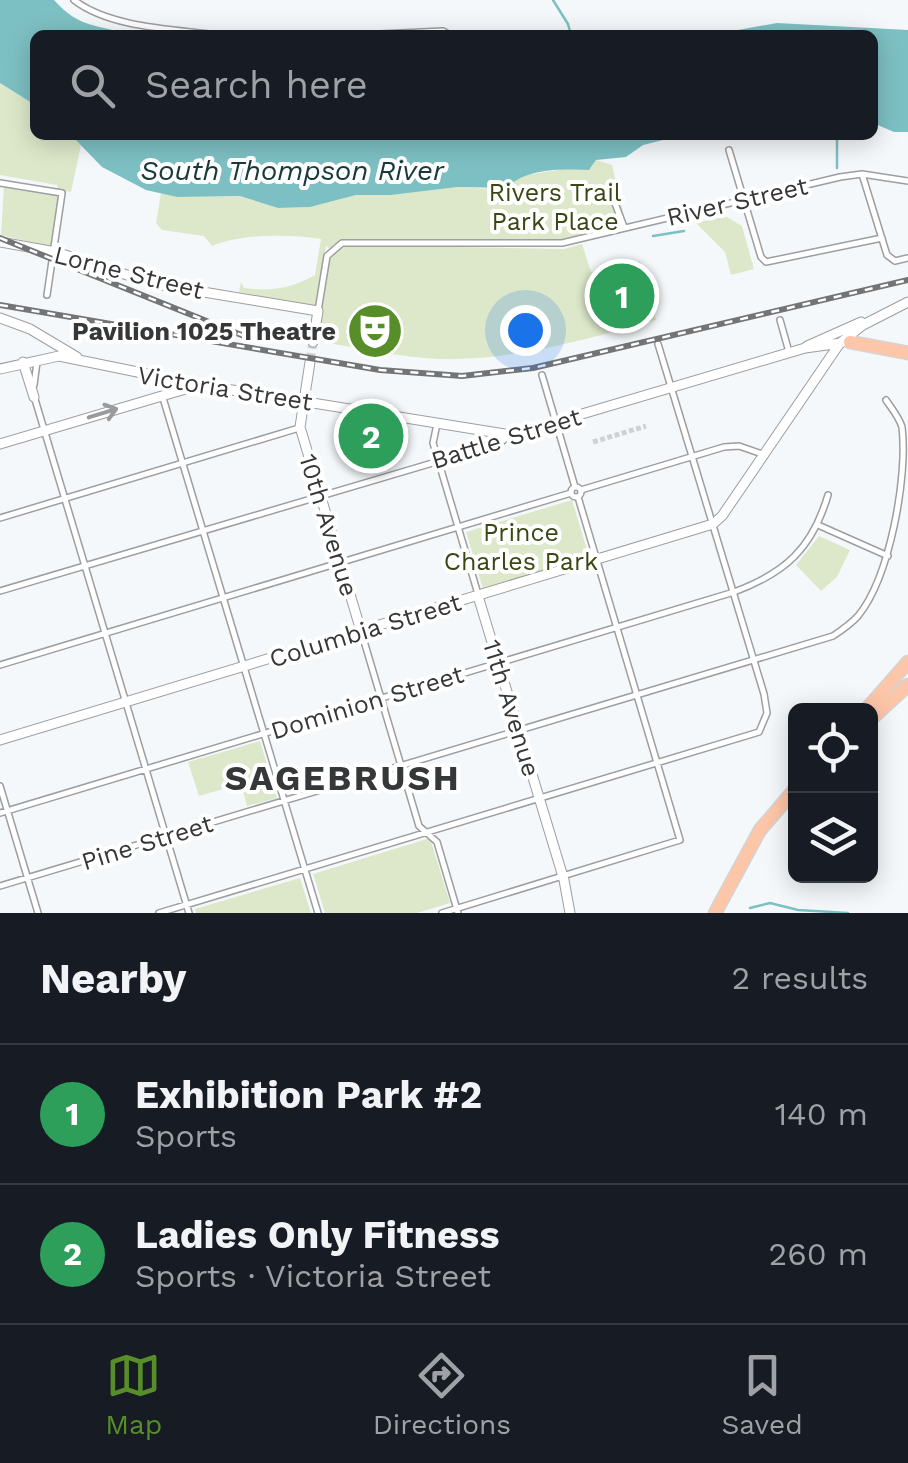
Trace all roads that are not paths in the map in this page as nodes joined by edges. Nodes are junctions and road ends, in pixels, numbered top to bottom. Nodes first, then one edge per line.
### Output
1 (74, 0) edge
2 (158, 30) edge
3 (729, 150) dead end
4 (862, 174) junction
5 (908, 181) edge
6 (0, 182) edge
7 (610, 190) dead end
8 (744, 199) junction
9 (624, 227) junction
10 (882, 238) junction
11 (0, 242) edge
12 (56, 252) junction
13 (908, 258) edge
14 (47, 295) dead end
15 (908, 305) edge
16 (318, 311) junction
17 (878, 316) junction
18 (0, 318) edge
19 (780, 320) dead end
20 (313, 342) tunnel mouth
21 (845, 343) junction
22 (658, 344) dead end
23 (805, 348) junction
24 (789, 352) junction
25 (908, 352) edge
26 (38, 358) junction
27 (24, 362) junction
28 (84, 362) junction
29 (310, 362) tunnel mouth
30 (0, 369) edge
31 (542, 375) dead end
32 (201, 385) junction
33 (672, 387) junction
34 (162, 395) junction
35 (34, 397) junction
36 (886, 400) dead end
37 (304, 401) junction
38 (556, 422) junction
39 (437, 424) junction
40 (300, 427) junction
41 (44, 431) junction
42 (511, 434) junction
43 (0, 444) edge
44 (764, 455) junction
45 (692, 456) junction
46 (438, 460) junction
47 (182, 463) junction
48 (576, 492) junction
49 (320, 495) junction
50 (828, 495) dead end
51 (64, 499) junction
52 (0, 518) edge
53 (713, 524) junction
54 (818, 525) junction
55 (458, 527) junction
56 (203, 530) junction
57 (888, 556) junction
58 (597, 560) junction
59 (340, 562) junction
60 (85, 566) junction
61 (0, 591) edge
62 (734, 592) junction
63 (478, 596) junction
64 (223, 598) junction
65 (617, 627) junction
66 (361, 631) junction
67 (106, 634) junction
68 (908, 659) edge
69 (754, 660) junction
70 (498, 662) junction
71 (0, 665) edge
72 (244, 666) junction
73 (908, 672) edge
74 (908, 685) edge
75 (637, 696) junction
76 (381, 698) junction
77 (126, 702) junction
78 (876, 703) edge
79 (878, 703) edge
80 (878, 706) edge
81 (519, 731) junction
82 (264, 734) junction
83 (0, 740) edge
84 (658, 763) junction
85 (402, 766) junction
86 (146, 769) junction
87 (0, 786) edge
88 (792, 793) edge
89 (540, 799) junction
90 (284, 801) junction
91 (788, 809) edge
92 (4, 812) edge
93 (428, 833) junction
94 (166, 836) junction
95 (304, 868) junction
96 (563, 876) junction
97 (28, 878) junction
98 (0, 886) edge
99 (187, 904) junction
100 (457, 911) edge
101 (38, 913) edge
102 (159, 913) edge
103 (189, 913) edge
104 (318, 913) edge
105 (442, 913) edge
106 (570, 913) edge
107 (716, 913) edge
108 (723, 913) edge

1 - 2 street
3 - 8 street
4 - 5 street, River Street
4 - 8 street, River Street
4 - 10 street
6 - 12 street
7 - 9 street
8 - 9 street, River Street
8 - 10 street
9 - 16 street, River Street
10 - 13 street
11 - 12 main road, Lorne Street
12 - 14 street
12 - 16 main road, Lorne Street
15 - 17 main road, Battle Street
15 - 21 main road, Battle Street
16 - 20 main road
17 - 21 main road, Battle Street
17 - 23 main road
18 - 28 main road
19 - 24 street
21 - 23 main road, Battle Street
21 - 25 highway
21 - 44 main road
22 - 33 street
23 - 24 main road, Battle Street
24 - 33 main road, Battle Street
26 - 27 main road, Victoria Street
26 - 28 main road, Victoria Street
26 - 35 street
27 - 30 main road, Victoria Street
27 - 35 main road
28 - 32 main road, Victoria Street
29 - 37 main road, 10th Avenue
31 - 38 street
32 - 34 main road
32 - 37 main road, Victoria Street
33 - 38 main road, Battle Street
33 - 45 street
41 -> 34 main road
34 - 47 street
35 - 41 street
36 - 57 street, Pine Street
37 - 39 main road, Victoria Street
37 - 40 main road, 10th Avenue
38 - 42 main road, Battle Street
38 - 48 street
39 - 42 main road, Victoria Street
39 - 46 street, 11th Avenue
40 - 47 street
40 - 49 main road, 10th Avenue
41 - 43 main road
41 - 51 street
42 - 46 street, Battle Street
44 - 45 street
44 - 53 main road
45 - 48 street
45 - 53 street
46 - 49 street, Battle Street
46 - 55 street, 11th Avenue
47 - 51 street
47 - 56 street
48 - 55 street
48 - 58 street
49 - 56 street, Battle Street
49 - 59 main road, 10th Avenue
50 - 54 street, Dominion Street
51 - 52 street
51 - 60 street
53 - 58 main road, Columbia Street
53 - 62 street
54 - 57 street
54 - 62 street, Dominion Street
55 - 59 street
55 - 63 street, 11th Avenue
56 - 60 street, Battle Street
56 - 64 street
57 - 69 street, Pine Street
58 - 63 main road, Columbia Street
58 - 65 street
59 - 64 street
59 - 66 main road, 10th Avenue
60 - 61 street, Battle Street
60 - 67 street
62 - 65 street, Dominion Street
62 - 69 street
63 - 66 main road, Columbia Street
63 - 70 main road, 11th Avenue
64 - 67 street
64 - 72 street
65 - 70 street, Dominion Street
65 - 75 street
66 - 72 main road, Columbia Street
66 - 76 street, 10th Avenue
67 - 71 street
67 - 77 street
68 - 78 highway
69 - 75 street, Pine Street
69 - 84 street
70 - 76 street, Dominion Street
70 - 81 main road, 11th Avenue
72 - 77 main road, Columbia Street
72 - 82 street
73 - 79 highway
74 - 80 highway
75 - 81 street, Pine Street
75 - 84 street
76 - 82 street, Dominion Street
76 - 85 street, 10th Avenue
77 - 83 main road, Columbia Street
77 - 86 street
81 - 85 street, Pine Street
81 - 89 main road, 11th Avenue
82 - 86 street, Dominion Street
82 - 90 street
84 - 89 street
84 - 96 street
85 - 90 street, Pine Street
85 - 93 street, 10th Avenue
86 - 92 street, Dominion Street
86 - 94 street
87 - 92 street
88 - 107 highway
89 - 93 street
89 - 96 main road, 11th Avenue
90 - 94 street, Pine Street
90 - 95 street
91 - 108 highway
92 - 97 street
93 - 95 street
93 - 100 street, 10th Avenue
94 - 97 street, Pine Street
94 - 99 street
95 - 99 street
95 - 104 street
96 - 100 street
96 - 106 main road, 11th Avenue
97 - 98 street, Pine Street
97 - 101 street
99 - 102 street
99 - 103 street
100 - 105 street

